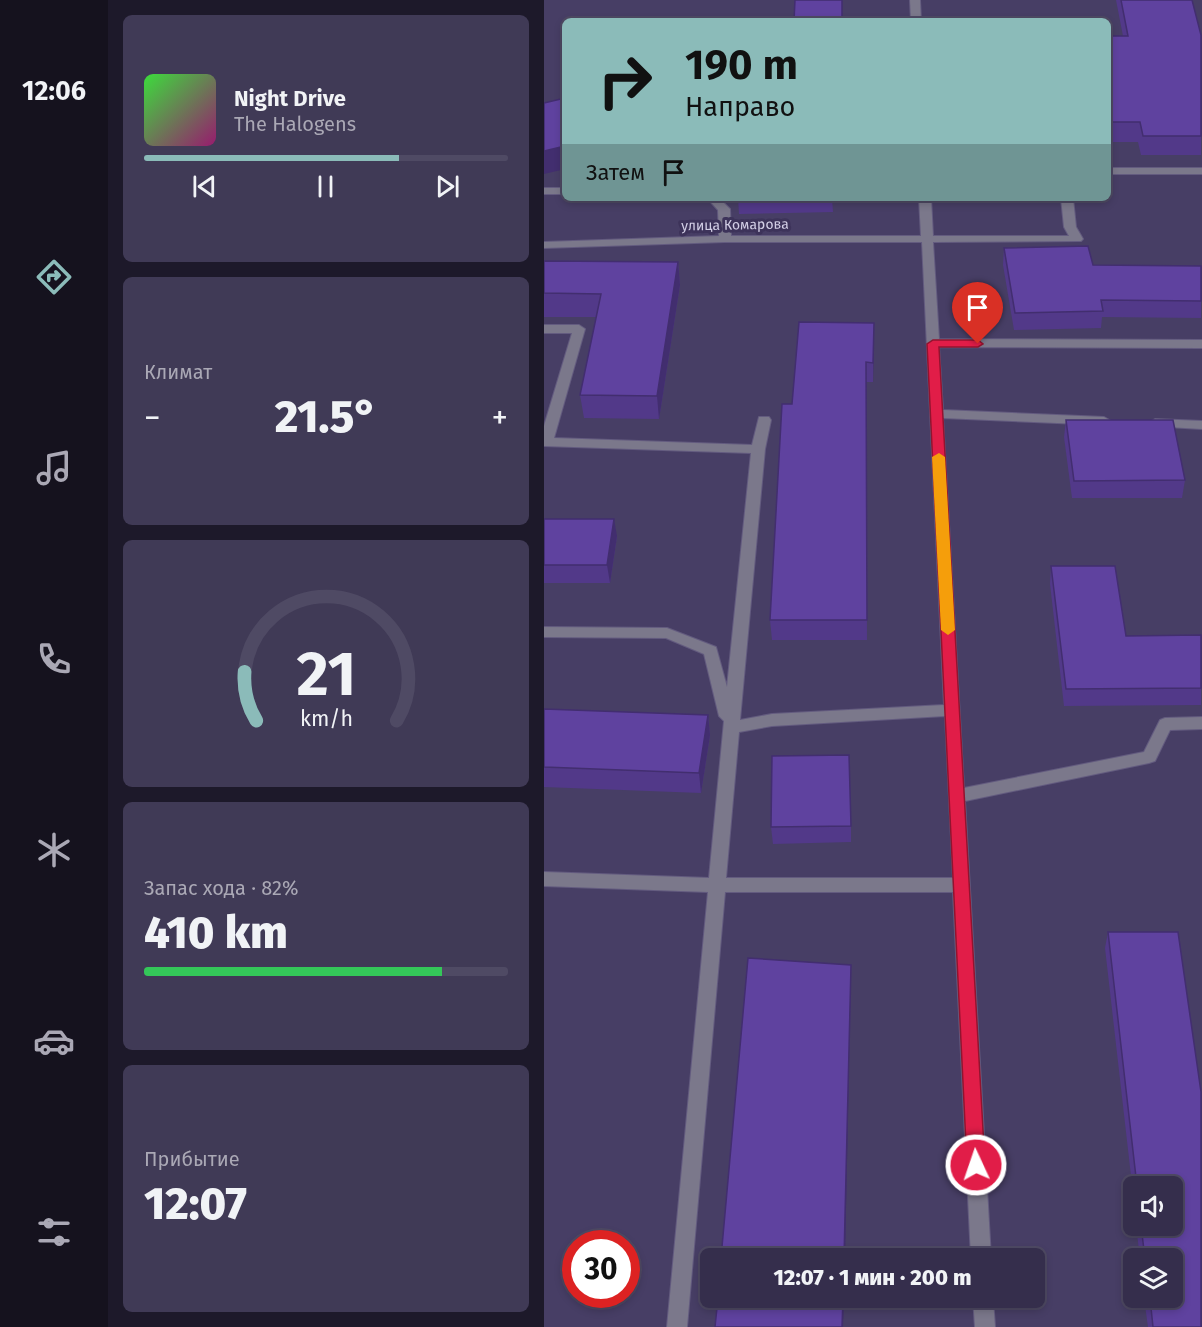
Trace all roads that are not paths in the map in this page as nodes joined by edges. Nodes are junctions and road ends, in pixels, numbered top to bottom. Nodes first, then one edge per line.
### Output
1 (915, 0) edge
2 (916, 18) edge
3 (1111, 171) edge
4 (1201, 171) edge
5 (544, 191) edge
6 (562, 191) edge
7 (716, 201) edge
8 (925, 201) edge
9 (1067, 201) edge
10 (725, 238) junction
11 (927, 240) junction
12 (544, 245) edge
13 (544, 329) edge
14 (933, 344) junction
15 (1201, 344) edge
16 (936, 414) junction
17 (764, 420) dead end
18 (1121, 422) edge
19 (1144, 422) edge
20 (1201, 425) edge
21 (758, 449) junction
22 (544, 632) edge
23 (952, 710) junction
24 (1201, 723) edge
25 (730, 728) junction
26 (957, 796) junction
27 (544, 879) edge
28 (719, 885) junction
29 (961, 885) junction
30 (980, 1248) edge
31 (984, 1308) edge
32 (677, 1327) edge
33 (985, 1327) edge

1 - 2 street
3 - 4 street
5 - 6 street
7 - 10 street
8 - 11 street
9 - 11 street, улица Комарова
10 - 11 street, улица Комарова
10 - 12 street, улица Комарова
11 - 14 street
13 - 21 street
14 - 15 street
14 - 16 street
16 - 18 street
16 - 23 street
17 - 21 street
19 - 20 street
21 - 25 street
22 - 25 street
23 - 25 street
23 - 26 street
24 - 26 street
25 - 28 street
26 - 29 street
27 - 28 street
28 - 29 street
28 - 32 street
29 - 30 street
31 - 33 street

